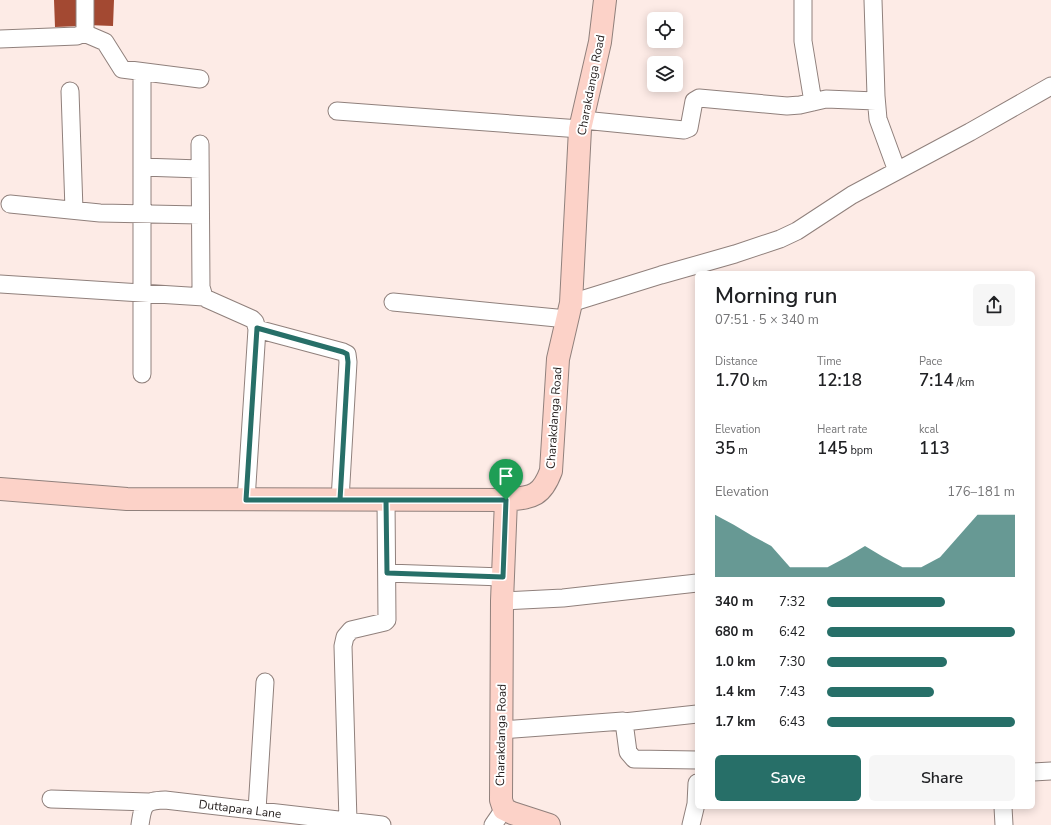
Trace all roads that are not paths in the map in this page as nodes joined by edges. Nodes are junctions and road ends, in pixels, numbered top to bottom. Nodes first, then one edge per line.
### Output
1 (85, 0) edge
2 (605, 0) edge
3 (803, 0) edge
4 (873, 0) edge
5 (84, 32) junction
6 (0, 39) edge
7 (142, 73) junction
8 (200, 79) dead end
9 (1051, 86) edge
10 (70, 91) dead end
11 (876, 101) junction
12 (813, 102) junction
13 (336, 111) dead end
14 (582, 125) junction
15 (200, 144) dead end
16 (142, 167) junction
17 (200, 169) junction
18 (897, 171) junction
19 (10, 204) dead end
20 (74, 210) junction
21 (142, 214) junction
22 (200, 215) junction
23 (0, 284) edge
24 (142, 293) junction
25 (204, 297) junction
26 (393, 302) dead end
27 (569, 311) junction
28 (257, 328) junction
29 (142, 374) dead end
30 (0, 489) edge
31 (246, 500) junction
32 (340, 500) junction
33 (386, 500) junction
34 (506, 500) junction
35 (387, 573) junction
36 (503, 577) junction
37 (695, 583) edge
38 (502, 601) junction
39 (265, 682) dead end
40 (695, 714) edge
41 (624, 722) junction
42 (501, 730) junction
43 (695, 760) edge
44 (1051, 771) edge
45 (1035, 772) edge
46 (51, 799) dead end
47 (149, 802) junction
48 (695, 808) edge
49 (1003, 809) edge
50 (257, 810) junction
51 (498, 817) edge
52 (348, 821) junction
53 (140, 825) edge
54 (382, 825) edge
55 (549, 825) edge
56 (691, 825) edge
57 (1004, 825) edge

1 - 5 street
2 - 14 street, Charakdanga Road
3 - 12 street
4 - 11 street
5 - 6 street
5 - 7 street
7 - 8 street
7 - 16 street
9 - 18 street
10 - 20 street
11 - 12 street
11 - 18 street
12 - 14 street
13 - 14 street
14 - 27 street, Charakdanga Road
15 - 17 street
16 - 17 street
16 - 21 street
17 - 22 street
18 - 27 street
19 - 20 street
20 - 21 street
21 - 22 street
21 - 24 street
22 - 25 street
23 - 24 street
24 - 25 street
24 - 29 street
25 - 28 street
26 - 27 street
27 - 34 street, Charakdanga Road
28 - 31 street
28 - 32 street
30 - 31 street
31 - 32 street
32 - 33 street
33 - 34 street
33 - 35 street
34 - 36 street, Charakdanga Road
35 - 36 street
35 - 52 street
36 - 38 street, Charakdanga Road
37 - 38 street
38 - 42 street, Charakdanga Road
39 - 50 street
40 - 41 street
41 - 42 street
41 - 43 street
42 - 51 street, Charakdanga Road
44 - 45 street
46 - 47 street, Duttapara Lane
47 - 50 street, Duttapara Lane
47 - 53 street
48 - 56 street
49 - 57 street
50 - 52 street, Duttapara Lane
51 - 55 street, Charakdanga Road
52 - 54 street, Duttapara Lane

